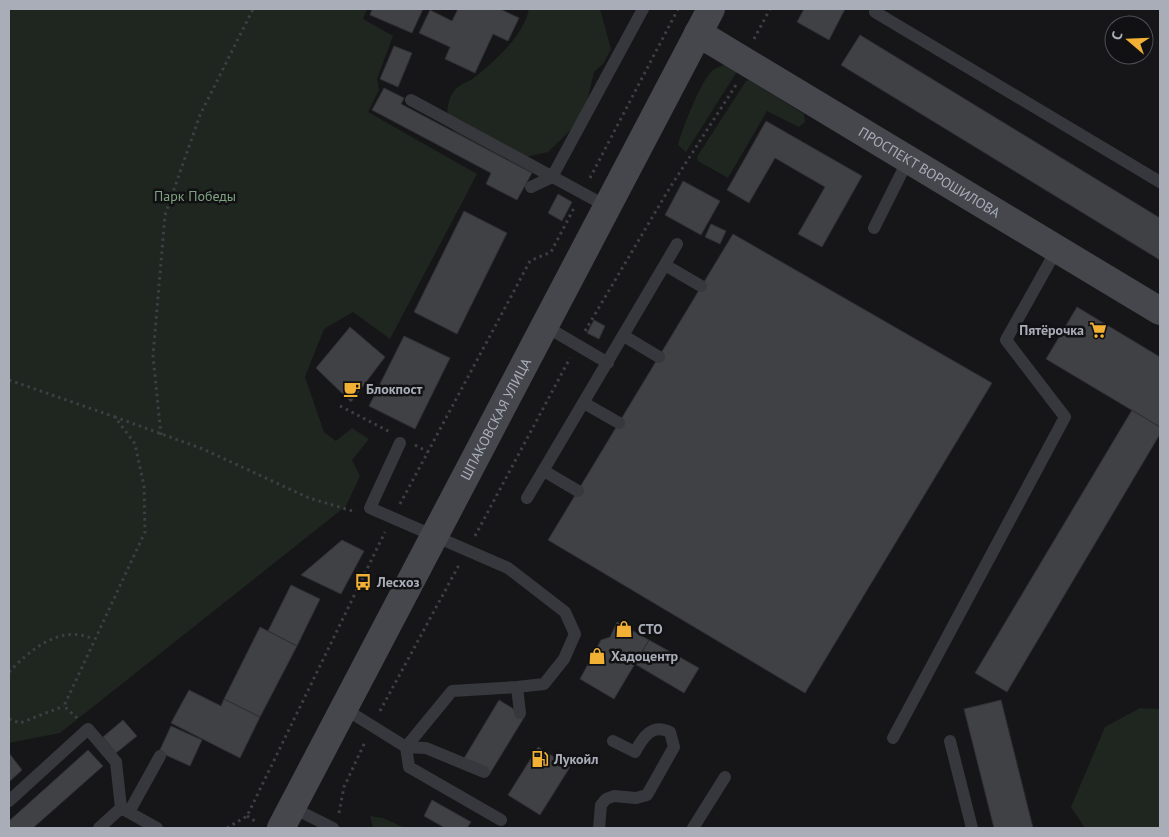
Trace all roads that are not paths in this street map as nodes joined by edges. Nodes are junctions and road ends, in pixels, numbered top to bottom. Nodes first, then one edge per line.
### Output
1 (643, 9) edge
2 (711, 9) edge
3 (877, 9) edge
4 (698, 33) junction
5 (411, 100) dead end
6 (908, 160) junction
7 (552, 177) junction
8 (1160, 182) edge
9 (531, 187) dead end
10 (608, 207) junction
11 (874, 228) dead end
12 (677, 244) dead end
13 (1057, 250) junction
14 (665, 265) junction
15 (701, 286) dead end
16 (1160, 311) edge
17 (544, 326) junction
18 (624, 336) junction
19 (659, 356) dead end
20 (608, 363) junction
21 (584, 402) junction
22 (618, 423) dead end
23 (401, 440) road end
24 (544, 471) junction
25 (578, 491) dead end
26 (527, 498) dead end
27 (433, 537) junction
28 (517, 687) junction
29 (345, 709) junction
30 (520, 713) dead end
31 (893, 738) dead end
32 (613, 741) dead end
33 (950, 741) dead end
34 (406, 746) junction
35 (160, 756) dead end
36 (484, 772) dead end
37 (725, 777) dead end
38 (9, 801) edge
39 (125, 810) junction
40 (287, 818) edge
41 (501, 820) dead end
42 (335, 824) edge
43 (99, 828) edge
44 (158, 828) edge
45 (599, 828) edge
46 (693, 828) edge
47 (972, 828) edge

1 - 7 lane
2 - 4 main road, ШПАКОВСКАЯ УЛИЦА
3 - 8 lane
4 - 6 main road, ПРОСПЕКТ ВОРОШИЛОВА
4 - 10 main road, ШПАКОВСКАЯ УЛИЦА
5 - 7 lane
6 - 11 lane
6 - 13 main road, ПРОСПЕКТ ВОРОШИЛОВА
7 - 9 lane
7 - 10 lane
10 - 17 main road, ШПАКОВСКАЯ УЛИЦА
12 - 14 lane
13 - 16 main road, ПРОСПЕКТ ВОРОШИЛОВА
13 - 31 lane
14 - 15 lane
14 - 18 lane
17 - 20 lane
17 - 27 main road, ШПАКОВСКАЯ УЛИЦА
18 - 19 lane
18 - 20 lane
20 - 21 lane
21 - 22 lane
21 - 24 lane
23 - 27 lane
24 - 25 lane
24 - 26 lane
27 - 28 lane
27 - 29 main road, ШПАКОВСКАЯ УЛИЦА
28 - 30 lane
28 - 34 lane
29 - 34 lane
29 - 40 main road, ШПАКОВСКАЯ УЛИЦА
32 - 45 lane
33 - 47 lane
34 - 36 lane
34 - 41 lane
35 - 39 lane
37 - 46 lane
38 - 39 lane
39 - 43 lane
39 - 44 lane
40 - 42 lane

